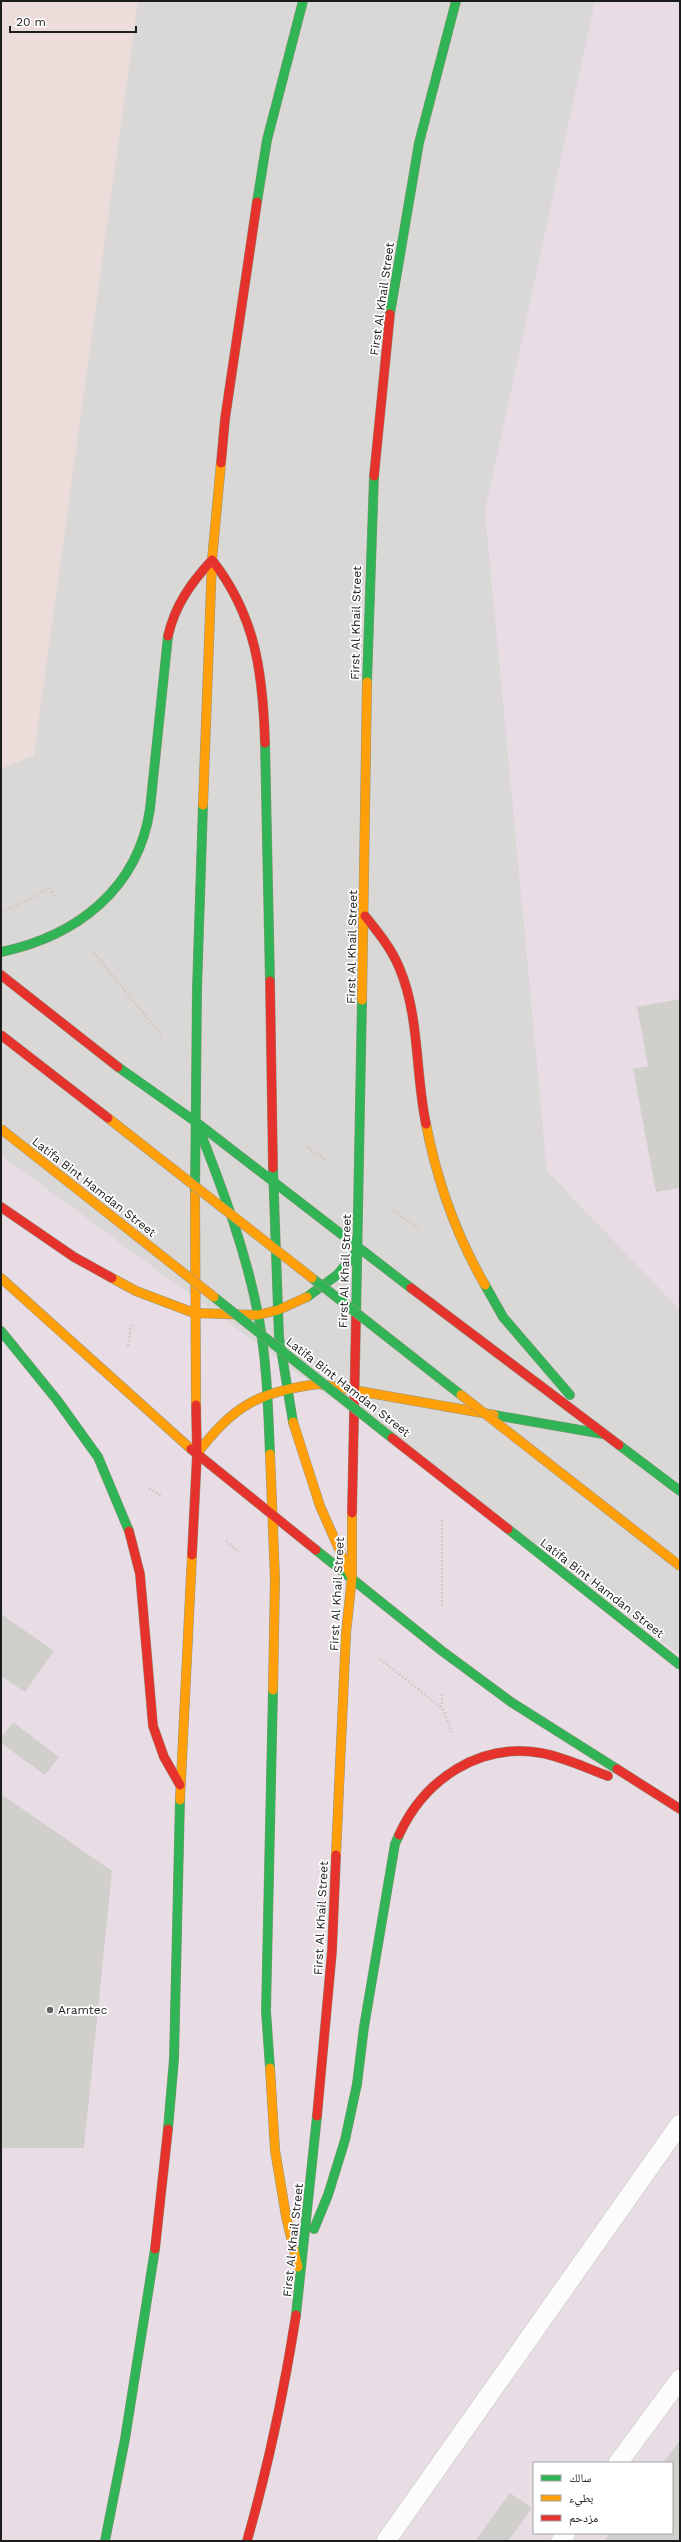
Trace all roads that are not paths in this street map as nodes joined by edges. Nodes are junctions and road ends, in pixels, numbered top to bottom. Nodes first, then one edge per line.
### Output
1 (303, 1) edge
2 (456, 1) edge
3 (212, 560) junction
4 (365, 916) junction
5 (1, 952) edge
6 (1, 974) edge
7 (1, 1035) edge
8 (196, 1122) junction
9 (1, 1129) edge
10 (274, 1182) junction
11 (1, 1207) edge
12 (359, 1249) junction
13 (1, 1278) edge
14 (278, 1310) junction
15 (194, 1313) junction
16 (258, 1315) junction
17 (1, 1331) edge
18 (286, 1387) junction
19 (353, 1390) junction
20 (267, 1392) junction
21 (608, 1435) junction
22 (197, 1454) junction
23 (680, 1490) edge
24 (272, 1516) junction
25 (680, 1566) edge
26 (352, 1577) junction
27 (680, 1665) edge
28 (180, 1785) junction
29 (654, 1793) junction
30 (680, 1809) edge
31 (680, 2124) edge
32 (306, 2249) junction
33 (301, 2282) junction
34 (680, 2378) edge
35 (619, 2462) edge
36 (105, 2541) edge
37 (247, 2541) edge
38 (386, 2541) edge

1 - 3 main road
2 - 4 main road, First Al Khail Street
3 - 5 main road
3 - 8 main road
3 - 10 main road
4 - 12 main road, First Al Khail Street
4 - 21 main road
6 - 8 main road
7 - 25 main road, bridge
8 - 10 main road
8 - 15 main road
8 - 16 main road
9 - 27 main road, Latifa Bint Hamdan Street, bridge
10 - 12 main road
10 - 14 main road
11 - 15 main road
12 - 14 main road
12 - 19 main road, First Al Khail Street
12 - 21 main road
13 - 22 main road
14 - 16 main road
14 - 18 main road
15 - 16 main road
15 - 22 main road
16 - 20 main road
17 - 28 main road
18 - 19 main road
18 - 20 main road
18 - 26 main road
19 - 21 main road
19 - 26 main road, First Al Khail Street
20 - 22 main road
20 - 24 main road
21 - 23 main road
22 - 24 main road
22 - 28 main road
24 - 26 main road
24 - 33 main road
26 - 29 main road
26 - 32 main road, First Al Khail Street
28 - 36 main road
29 - 30 main road
29 - 32 main road
31 - 38 lane
32 - 33 main road, First Al Khail Street
33 - 37 main road, First Al Khail Street
34 - 35 lane

